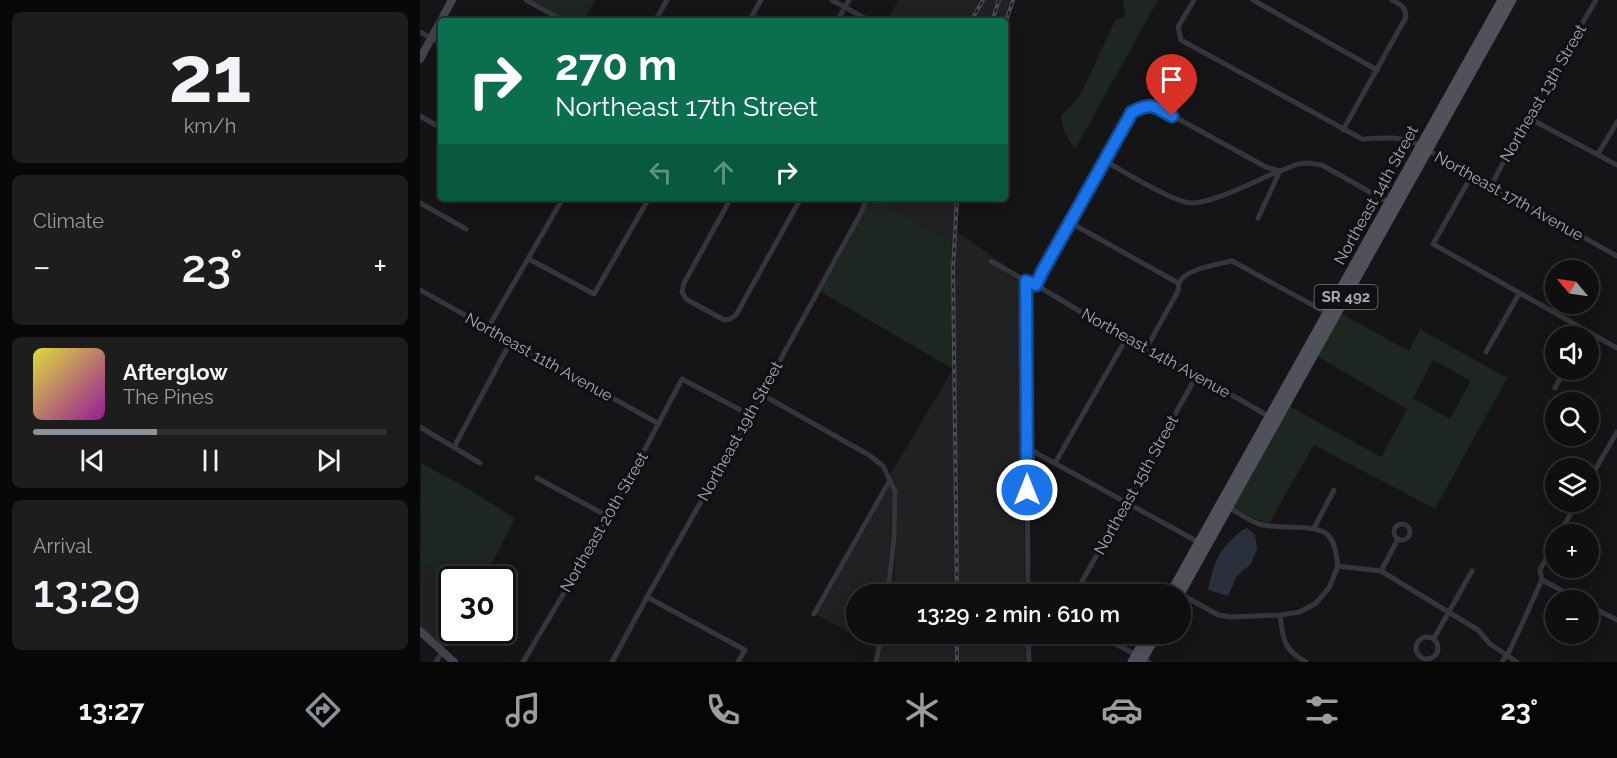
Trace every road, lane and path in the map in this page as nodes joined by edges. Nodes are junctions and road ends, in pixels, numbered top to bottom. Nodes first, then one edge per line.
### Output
1 (453, 0) edge
2 (526, 0) edge
3 (667, 0) edge
4 (761, 0) edge
5 (832, 0) edge
6 (849, 0) edge
7 (1194, 0) edge
8 (1253, 0) edge
9 (1392, 0) edge
10 (1502, 0) edge
11 (1512, 0) edge
12 (1596, 0) edge
13 (845, 7) junction
14 (443, 18) edge
15 (559, 18) edge
16 (657, 18) edge
17 (751, 18) edge
18 (839, 18) edge
19 (865, 18) edge
20 (438, 26) edge
21 (420, 32) edge
22 (431, 38) junction
23 (438, 42) edge
24 (420, 59) edge
25 (1377, 70) junction
26 (420, 116) edge
27 (1527, 117) junction
28 (1617, 122) edge
29 (438, 126) edge
30 (1343, 130) junction
31 (1424, 148) junction
32 (1598, 154) junction
33 (1105, 161) junction
34 (1617, 165) edge
35 (1280, 171) junction
36 (1472, 175) junction
37 (1491, 186) junction
38 (561, 201) edge
39 (647, 201) edge
40 (729, 201) edge
41 (799, 201) edge
42 (866, 201) edge
43 (420, 203) edge
44 (1393, 205) junction
45 (1258, 218) dead end
46 (1071, 223) junction
47 (466, 229) dead end
48 (1617, 256) edge
49 (529, 259) junction
50 (991, 261) dead end
51 (1026, 281) junction
52 (1178, 283) junction
53 (1036, 285) junction
54 (420, 290) edge
55 (1519, 294) junction
56 (1331, 315) junction
57 (1572, 326) edge
58 (488, 328) junction
59 (1126, 339) junction
60 (511, 340) junction
61 (1599, 340) edge
62 (1617, 348) edge
63 (1146, 349) junction
64 (1486, 352) dead end
65 (1197, 375) junction
66 (1559, 380) edge
67 (1555, 387) dead end
68 (762, 394) junction
69 (750, 415) junction
70 (1273, 419) junction
71 (659, 424) junction
72 (420, 427) edge
73 (1617, 432) edge
74 (454, 447) junction
75 (1027, 448) junction
76 (480, 463) dead end
77 (1055, 463) junction
78 (1599, 463) edge
79 (537, 478) dead end
80 (890, 480) junction
81 (1334, 490) dead end
82 (1125, 503) junction
83 (1225, 505) junction
84 (609, 517) junction
85 (1314, 528) junction
86 (1398, 539) dead end
87 (1203, 544) junction
88 (1545, 561) edge
89 (1338, 566) junction
90 (1381, 571) junction
91 (1472, 571) dead end
92 (1542, 580) junction
93 (890, 584) edge
94 (1028, 584) edge
95 (1080, 584) edge
96 (1180, 584) edge
97 (1561, 590) edge
98 (647, 597) junction
99 (1191, 601) edge
100 (1599, 611) edge
101 (1449, 612) junction
102 (814, 614) dead end
103 (1280, 615) junction
104 (1617, 620) edge
105 (420, 632) edge
106 (1434, 638) junction
107 (880, 644) edge
108 (1029, 644) edge
109 (1114, 644) edge
110 (1145, 644) edge
111 (1151, 644) edge
112 (442, 652) junction
113 (1505, 656) junction
114 (1140, 660) edge
115 (436, 662) edge
116 (454, 662) edge
117 (523, 662) edge
118 (612, 662) edge
119 (738, 662) edge
120 (876, 662) edge
121 (1029, 662) edge
122 (1306, 662) edge
123 (1502, 662) edge
124 (1517, 662) edge

1 - 14 street
2 - 15 street
3 - 16 street
4 - 17 street
5 - 13 street
6 - 13 street
7 - 30 street, Northeast 17th Avenue
8 - 25 street
9 - 25 street
10 - 31 main road, Northeast 14th Street / SR 492
11 - 31 main road, Northeast 14th Street / SR 492
12 - 27 street, Northeast 13th Street
13 - 18 street
13 - 19 street
20 - 22 street
21 - 22 street
22 - 23 street
22 - 24 street
25 - 30 street
26 - 29 street
27 - 32 street
27 - 37 street, Northeast 13th Street
28 - 32 street
30 - 31 street, Northeast 17th Avenue
31 - 36 street, Northeast 17th Avenue
31 - 44 main road, Northeast 14th Street / SR 492
32 - 34 street
33 - 35 street
33 - 35 street
33 - 46 street
35 - 44 street
35 - 45 street
36 - 37 street, Northeast 17th Avenue
36 - 55 street
37 - 48 street, Northeast 17th Avenue
38 - 49 street
39 - 49 street
40 - 41 street
42 - 68 street, Northeast 19th Street
43 - 47 street
44 - 56 main road, Northeast 14th Street / SR 492
46 - 52 street
46 - 53 street
49 - 58 street
50 - 51 street, Northeast 14th Avenue
51 - 53 street, Northeast 14th Avenue
51 - 75 street
52 - 56 street
52 - 63 street
53 - 59 street, Northeast 14th Avenue
54 - 58 street, Northeast 11th Avenue
55 - 57 street
55 - 64 street
56 - 70 main road, Northeast 14th Street / SR 492
58 - 60 street, Northeast 11th Avenue
59 - 63 street, Northeast 14th Avenue
59 - 77 street
60 - 71 street, Northeast 11th Avenue
60 - 74 street
61 - 62 street
63 - 65 street, Northeast 14th Avenue
65 - 70 street, Northeast 14th Avenue
65 - 82 street, Northeast 15th Street
66 - 67 street
68 - 69 street, Northeast 19th Street
68 - 80 street
69 - 71 street, Northeast 20th Street
69 - 98 street, Northeast 19th Street
70 - 83 main road, Northeast 14th Street / SR 492
71 - 84 street, Northeast 20th Street
72 - 74 street
73 - 78 street
74 - 76 street
75 - 77 street
75 - 94 street
77 - 82 street
79 - 84 street
80 - 93 street
80 - 102 street
81 - 85 street
82 - 87 street
82 - 95 street, Northeast 15th Street
83 - 85 street
83 - 87 main road, Northeast 14th Street / SR 492
84 - 117 street, Northeast 20th Street
85 - 89 street
86 - 90 street
87 - 96 main road, Northeast 14th Street / SR 492
88 - 92 street
89 - 90 street
89 - 103 street
90 - 101 street
91 - 101 street
92 - 97 street
92 - 113 street
98 - 118 street, Northeast 19th Street
98 - 119 street
99 - 103 street
100 - 104 street
101 - 106 street
101 - 113 street
103 - 122 street
105 - 112 street
106 - 106 street
107 - 120 street
108 - 121 street
109 - 114 street
110 - 114 main road
111 - 114 main road
112 - 115 street
112 - 116 street
113 - 123 street
113 - 124 street

